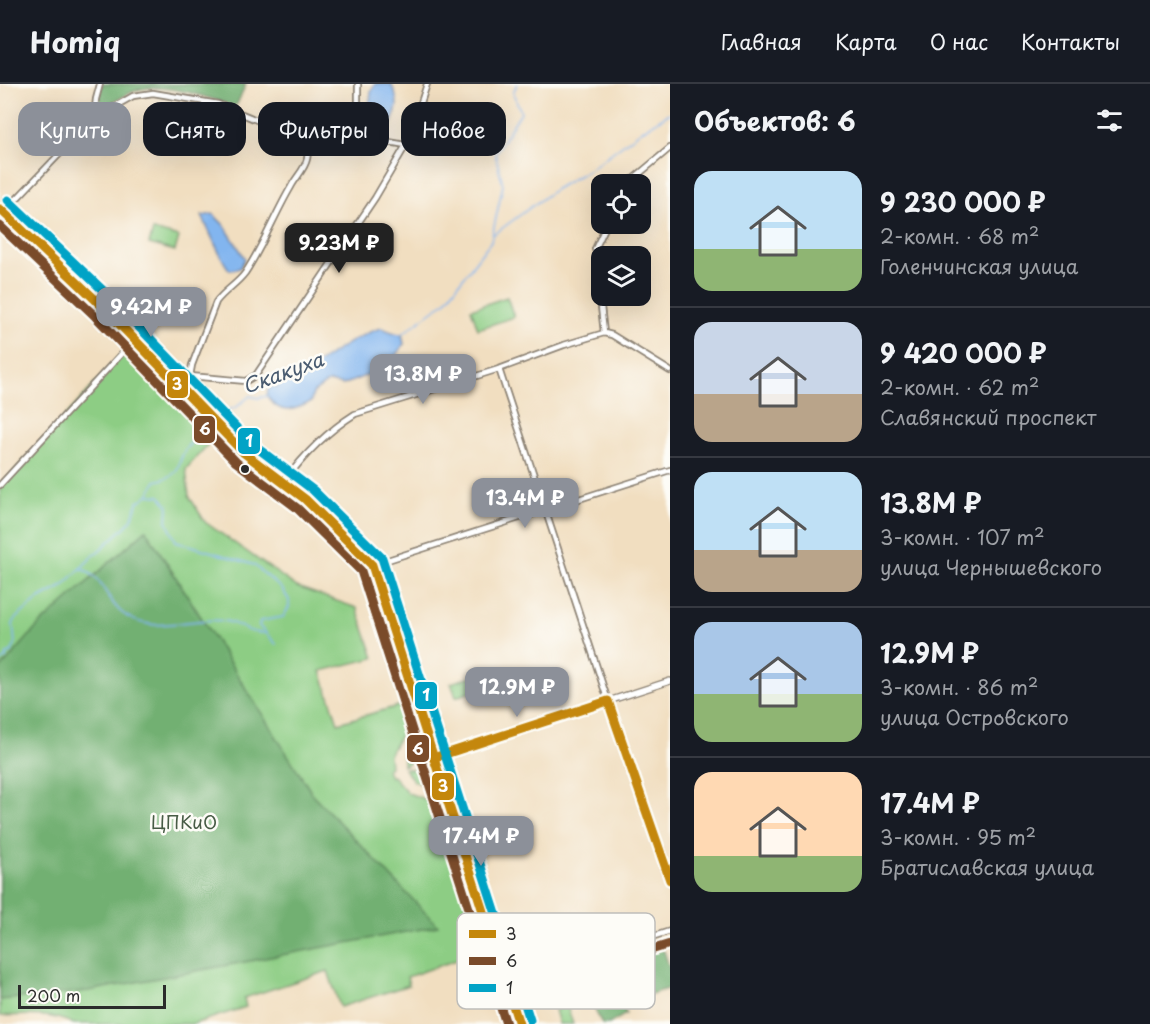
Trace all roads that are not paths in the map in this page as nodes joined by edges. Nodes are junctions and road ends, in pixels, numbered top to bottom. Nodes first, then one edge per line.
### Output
1 (100, 84) edge
2 (358, 84) edge
3 (427, 84) edge
4 (96, 102) edge
5 (122, 102) edge
6 (358, 102) edge
7 (421, 102) edge
8 (670, 148) edge
9 (401, 154) edge
10 (57, 156) edge
11 (639, 174) edge
12 (1, 213) edge
13 (602, 234) edge
14 (604, 333) junction
15 (135, 339) junction
16 (500, 369) junction
17 (670, 371) edge
18 (190, 376) junction
19 (180, 385) junction
20 (670, 470) edge
21 (284, 482) junction
22 (0, 485) edge
23 (546, 511) junction
24 (372, 565) junction
25 (670, 681) edge
26 (608, 701) junction
27 (434, 758) junction
28 (670, 880) edge
29 (475, 913) edge
30 (484, 913) edge
31 (670, 931) edge
32 (655, 936) edge
33 (506, 1009) edge
34 (514, 1009) edge
35 (511, 1024) edge
36 (519, 1024) edge

1 - 4 street
2 - 6 street
3 - 7 street
5 - 18 street
8 - 11 street
9 - 18 street
10 - 12 street
12 - 15 street
13 - 14 street
14 - 16 street
14 - 17 street
15 - 19 street
15 - 22 street
16 - 21 street
16 - 23 street
18 - 19 street
19 - 21 street
20 - 23 street
21 - 24 street
23 - 24 street
23 - 26 street
24 - 27 street
25 - 26 street
26 - 27 street
26 - 28 street
27 - 29 street
27 - 30 street
31 - 32 street
33 - 35 street
34 - 36 street

